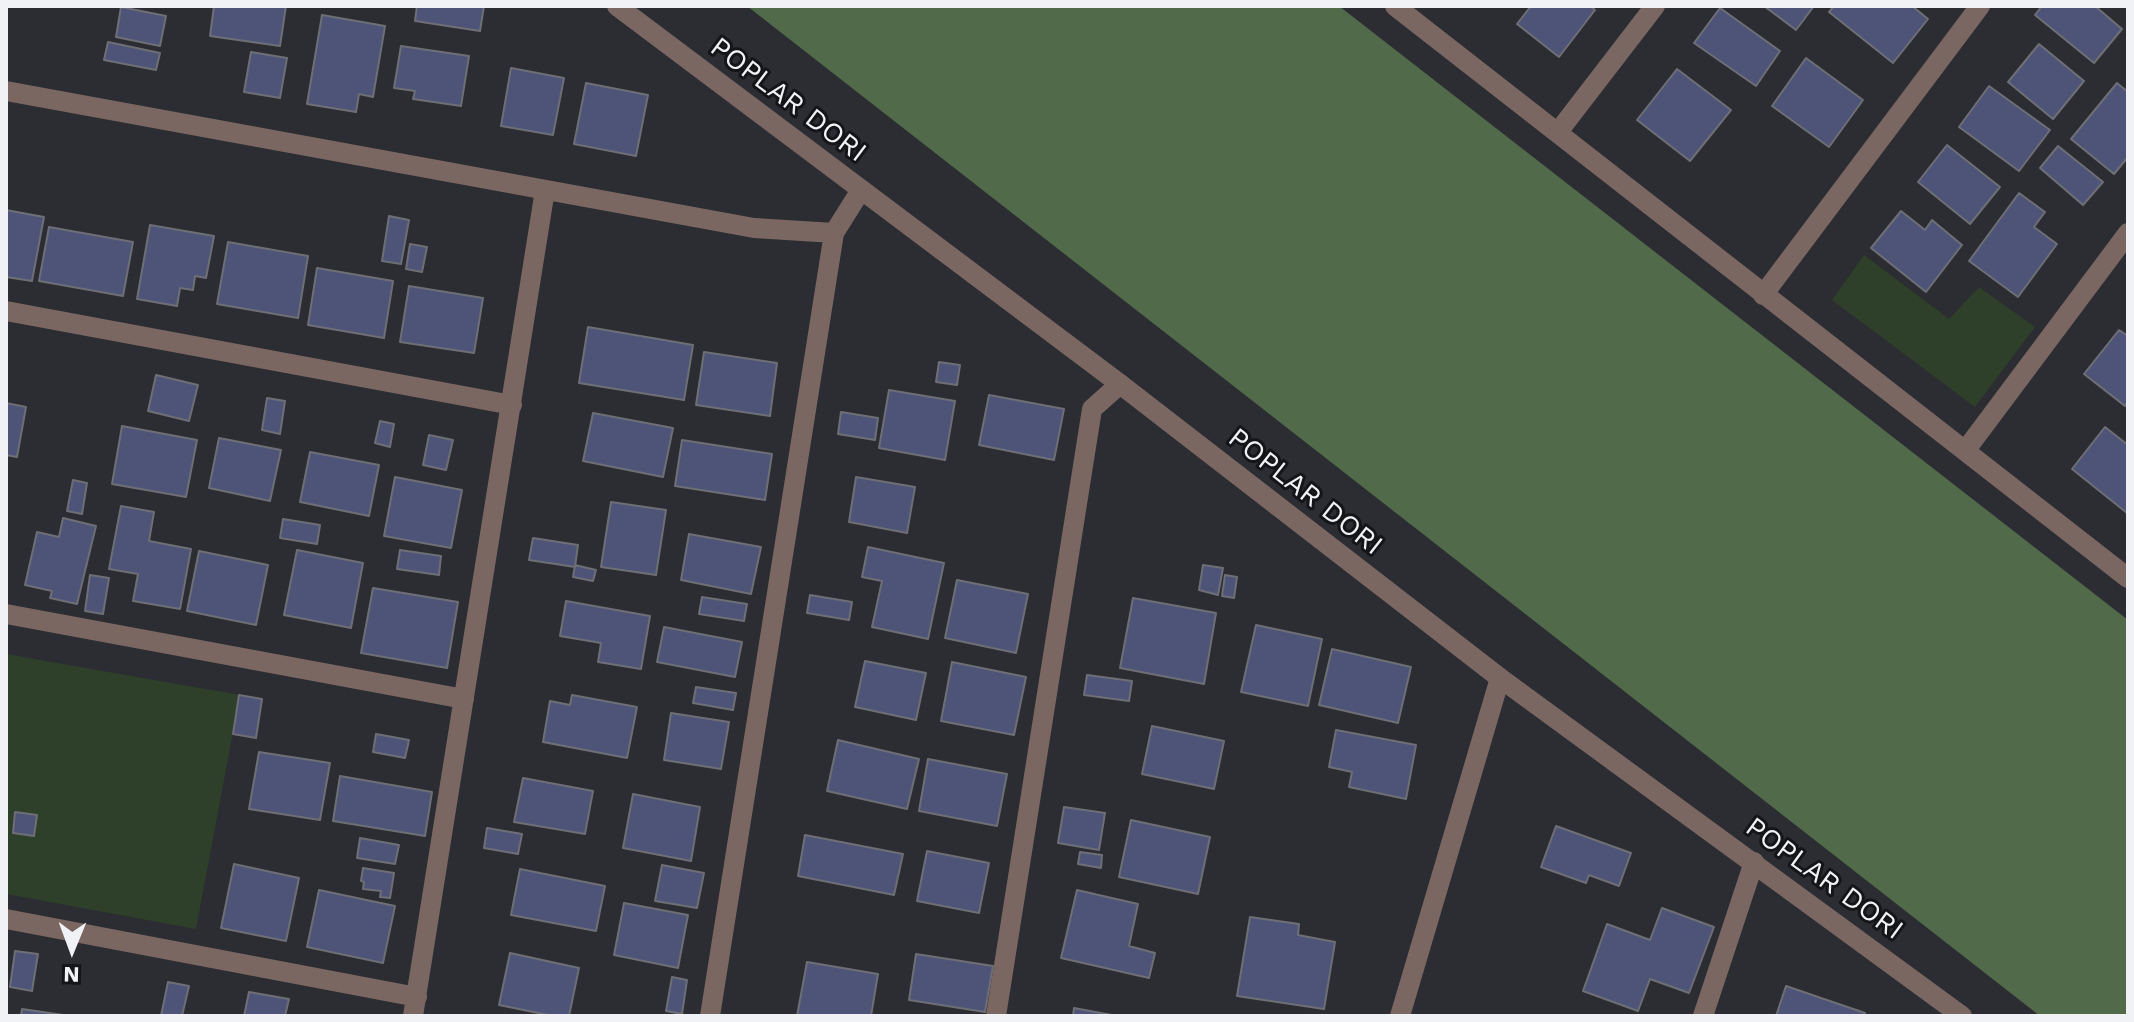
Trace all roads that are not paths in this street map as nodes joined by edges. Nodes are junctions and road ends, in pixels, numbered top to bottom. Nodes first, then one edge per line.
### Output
1 (617, 6) edge
2 (1395, 6) edge
3 (1655, 6) edge
4 (1980, 6) edge
5 (6, 91) edge
6 (1558, 132) junction
7 (545, 190) junction
8 (861, 190) junction
9 (834, 233) junction
10 (2128, 233) edge
11 (1763, 295) junction
12 (6, 311) edge
13 (1120, 384) junction
14 (512, 405) junction
15 (1965, 451) junction
16 (2128, 578) edge
17 (6, 614) edge
18 (1500, 678) junction
19 (464, 699) junction
20 (1754, 862) junction
21 (6, 919) edge
22 (415, 1006) edge
23 (710, 1016) edge
24 (996, 1016) edge
25 (1400, 1016) edge
26 (1703, 1016) edge
27 (1962, 1016) edge

1 - 8 street, POPLAR DORI
2 - 6 street
3 - 6 street
4 - 11 street
5 - 7 street
6 - 11 street
7 - 9 street
7 - 14 street
8 - 9 street
8 - 13 street, POPLAR DORI
9 - 23 street
10 - 15 street
11 - 15 street
12 - 14 street
13 - 18 street, POPLAR DORI
13 - 24 street
14 - 19 street
15 - 16 street
17 - 19 street
18 - 20 street, POPLAR DORI
18 - 25 street
19 - 22 street
20 - 26 street
20 - 27 street, POPLAR DORI
21 - 22 street

